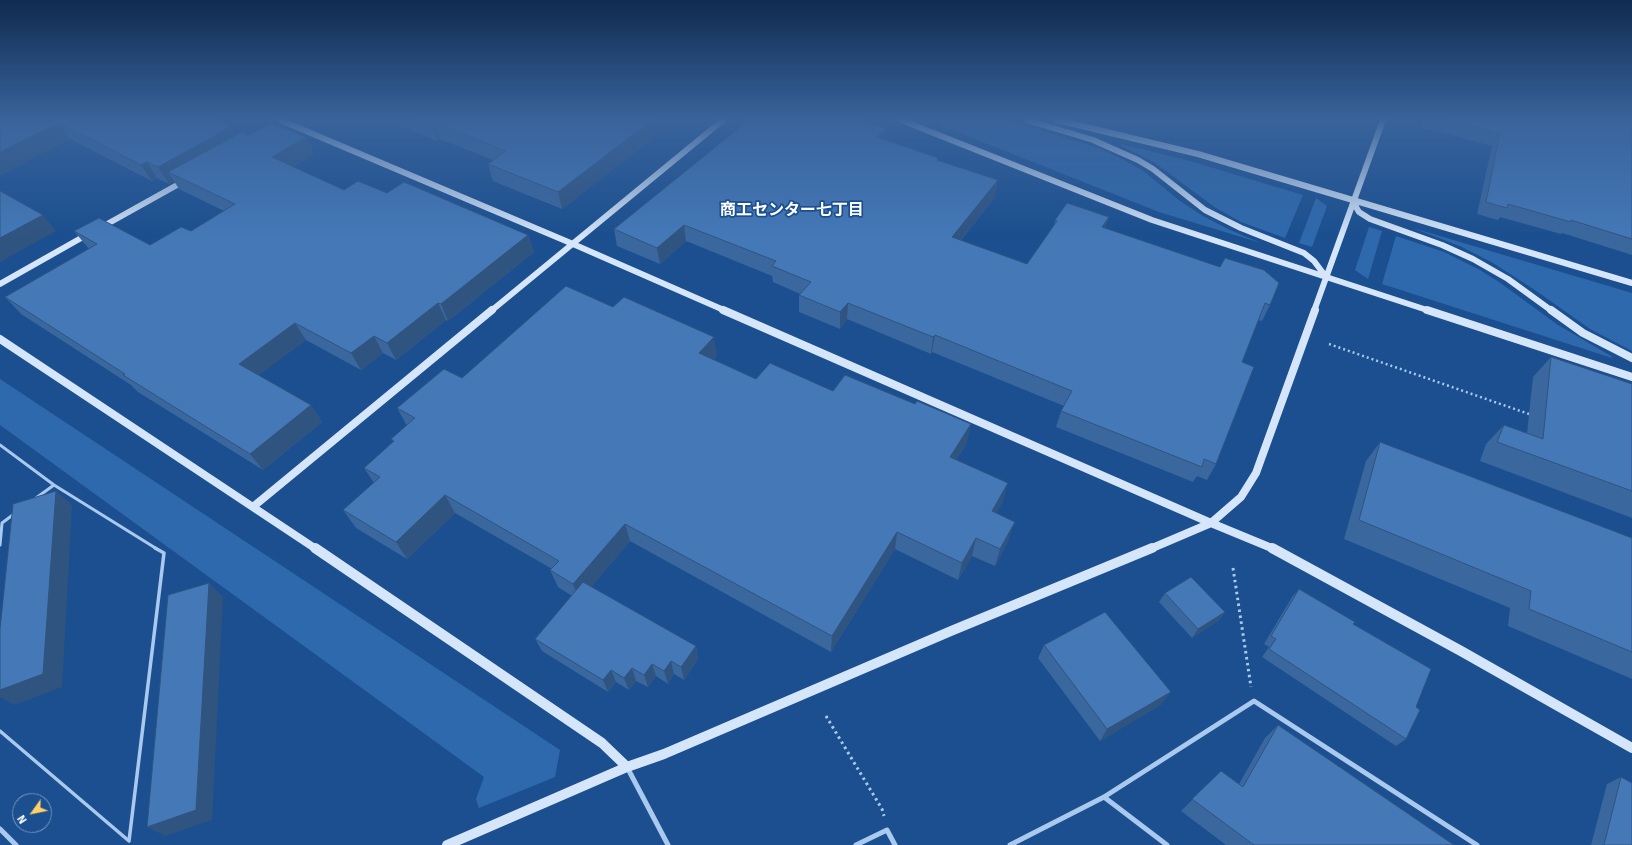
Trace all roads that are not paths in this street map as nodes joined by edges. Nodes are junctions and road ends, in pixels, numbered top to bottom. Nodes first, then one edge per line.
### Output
1 (370, 159) edge
2 (675, 159) edge
3 (1000, 159) edge
4 (1137, 159) edge
5 (1217, 159) edge
6 (1369, 159) edge
7 (193, 175) edge
8 (1355, 200) junction
9 (573, 244) junction
10 (1326, 277) junction
11 (1632, 283) edge
12 (0, 284) edge
13 (0, 339) edge
14 (1632, 358) edge
15 (1632, 377) edge
16 (0, 445) edge
17 (54, 485) junction
18 (31, 502) edge
19 (254, 506) junction
20 (20, 510) edge
21 (1211, 523) junction
22 (0, 545) edge
23 (0, 731) edge
24 (1632, 748) edge
25 (627, 767) junction
26 (1104, 798) junction
27 (0, 829) edge
28 (16, 845) edge
29 (447, 845) edge
30 (668, 845) edge
31 (856, 845) edge
32 (895, 845) edge
33 (1010, 845) edge
34 (1167, 845) edge
35 (1477, 845) edge

1 - 9 street
2 - 9 street
3 - 10 street
4 - 10 street
5 - 8 street
6 - 8 street
7 - 12 street
8 - 10 street
8 - 11 street
8 - 14 street
9 - 19 street
9 - 21 street
10 - 15 street
10 - 21 street
13 - 19 street
16 - 17 lane
17 - 18 lane
17 - 23 lane
19 - 25 street
20 - 22 lane
21 - 24 street
21 - 25 street
25 - 29 street
25 - 30 street
26 - 33 street
26 - 34 street
26 - 35 street
27 - 28 street
31 - 32 street

